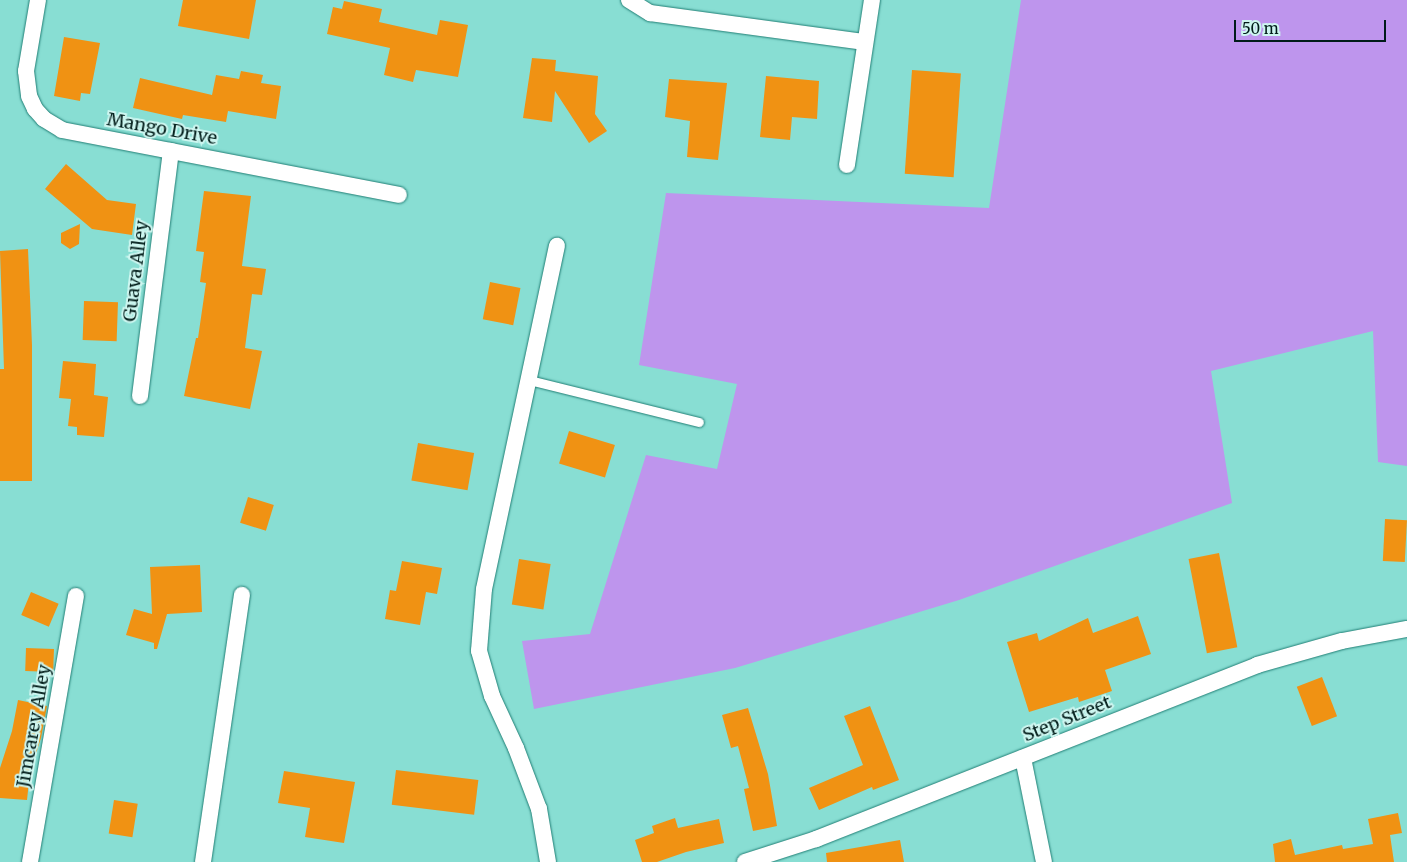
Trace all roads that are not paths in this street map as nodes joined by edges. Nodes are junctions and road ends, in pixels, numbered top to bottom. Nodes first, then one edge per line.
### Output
1 (38, 0) edge
2 (629, 0) edge
3 (872, 0) edge
4 (865, 42) junction
5 (172, 151) junction
6 (847, 165) dead end
7 (399, 195) dead end
8 (558, 246) dead end
9 (529, 380) junction
10 (140, 396) dead end
11 (699, 422) dead end
12 (242, 595) dead end
13 (76, 596) dead end
14 (1407, 629) edge
15 (1023, 758) junction
16 (30, 862) edge
17 (203, 862) edge
18 (548, 862) edge
19 (746, 862) edge
20 (1044, 862) edge

1 - 5 street, Mango Drive
2 - 4 street
3 - 4 street
4 - 6 street
5 - 7 street, Mango Drive
5 - 10 street, Guava Alley
8 - 9 street
9 - 11 lane
9 - 18 street
12 - 17 street
13 - 16 street, Jimcarey Alley
14 - 15 street, Step Street
15 - 19 street, Step Street
15 - 20 street

